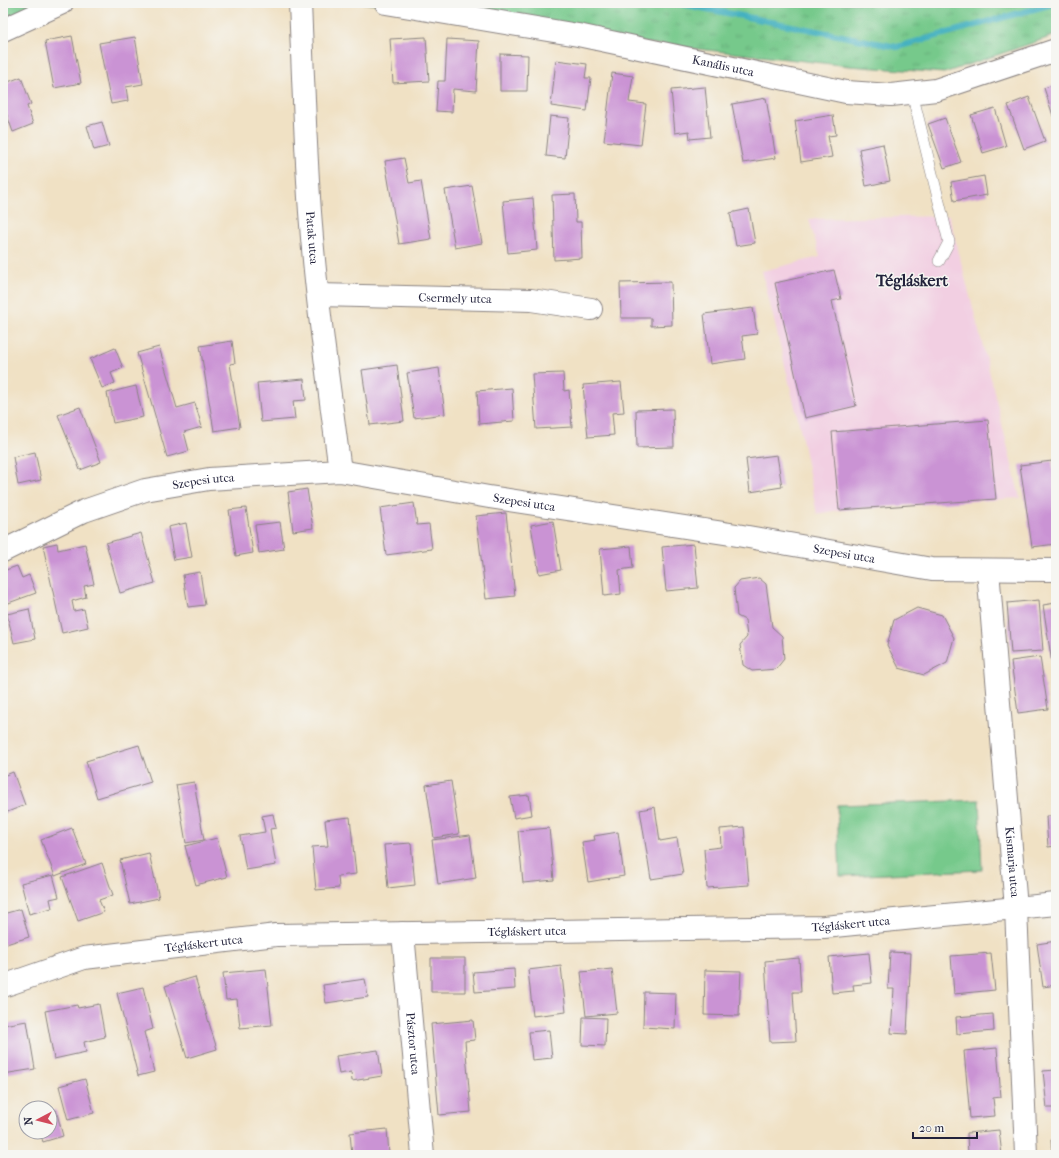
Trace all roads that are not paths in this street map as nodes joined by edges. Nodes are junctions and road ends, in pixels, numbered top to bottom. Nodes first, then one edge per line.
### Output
1 (62, 3) edge
2 (300, 3) edge
3 (386, 3) edge
4 (3, 30) edge
5 (1056, 50) edge
6 (912, 92) junction
7 (939, 261) dead end
8 (318, 295) junction
9 (591, 309) dead end
10 (340, 471) junction
11 (3, 551) edge
12 (988, 570) junction
13 (1056, 570) edge
14 (1056, 904) edge
15 (1016, 908) junction
16 (403, 933) junction
17 (3, 986) edge
18 (423, 1155) edge
19 (1026, 1155) edge

1 - 4 street
2 - 8 street, Patak utca
3 - 6 street, Kanális utca
5 - 6 street, Kanális utca
6 - 7 lane
8 - 9 street, Csermely utca
8 - 10 street, Patak utca
10 - 11 street, Szepesi utca
10 - 12 street, Szepesi utca
12 - 13 street, Szepesi utca
12 - 15 street, Kismarja utca
14 - 15 street, Tégláskert utca
15 - 16 street, Tégláskert utca
15 - 19 street, Kismarja utca
16 - 17 street, Tégláskert utca
16 - 18 street, Pásztor utca

